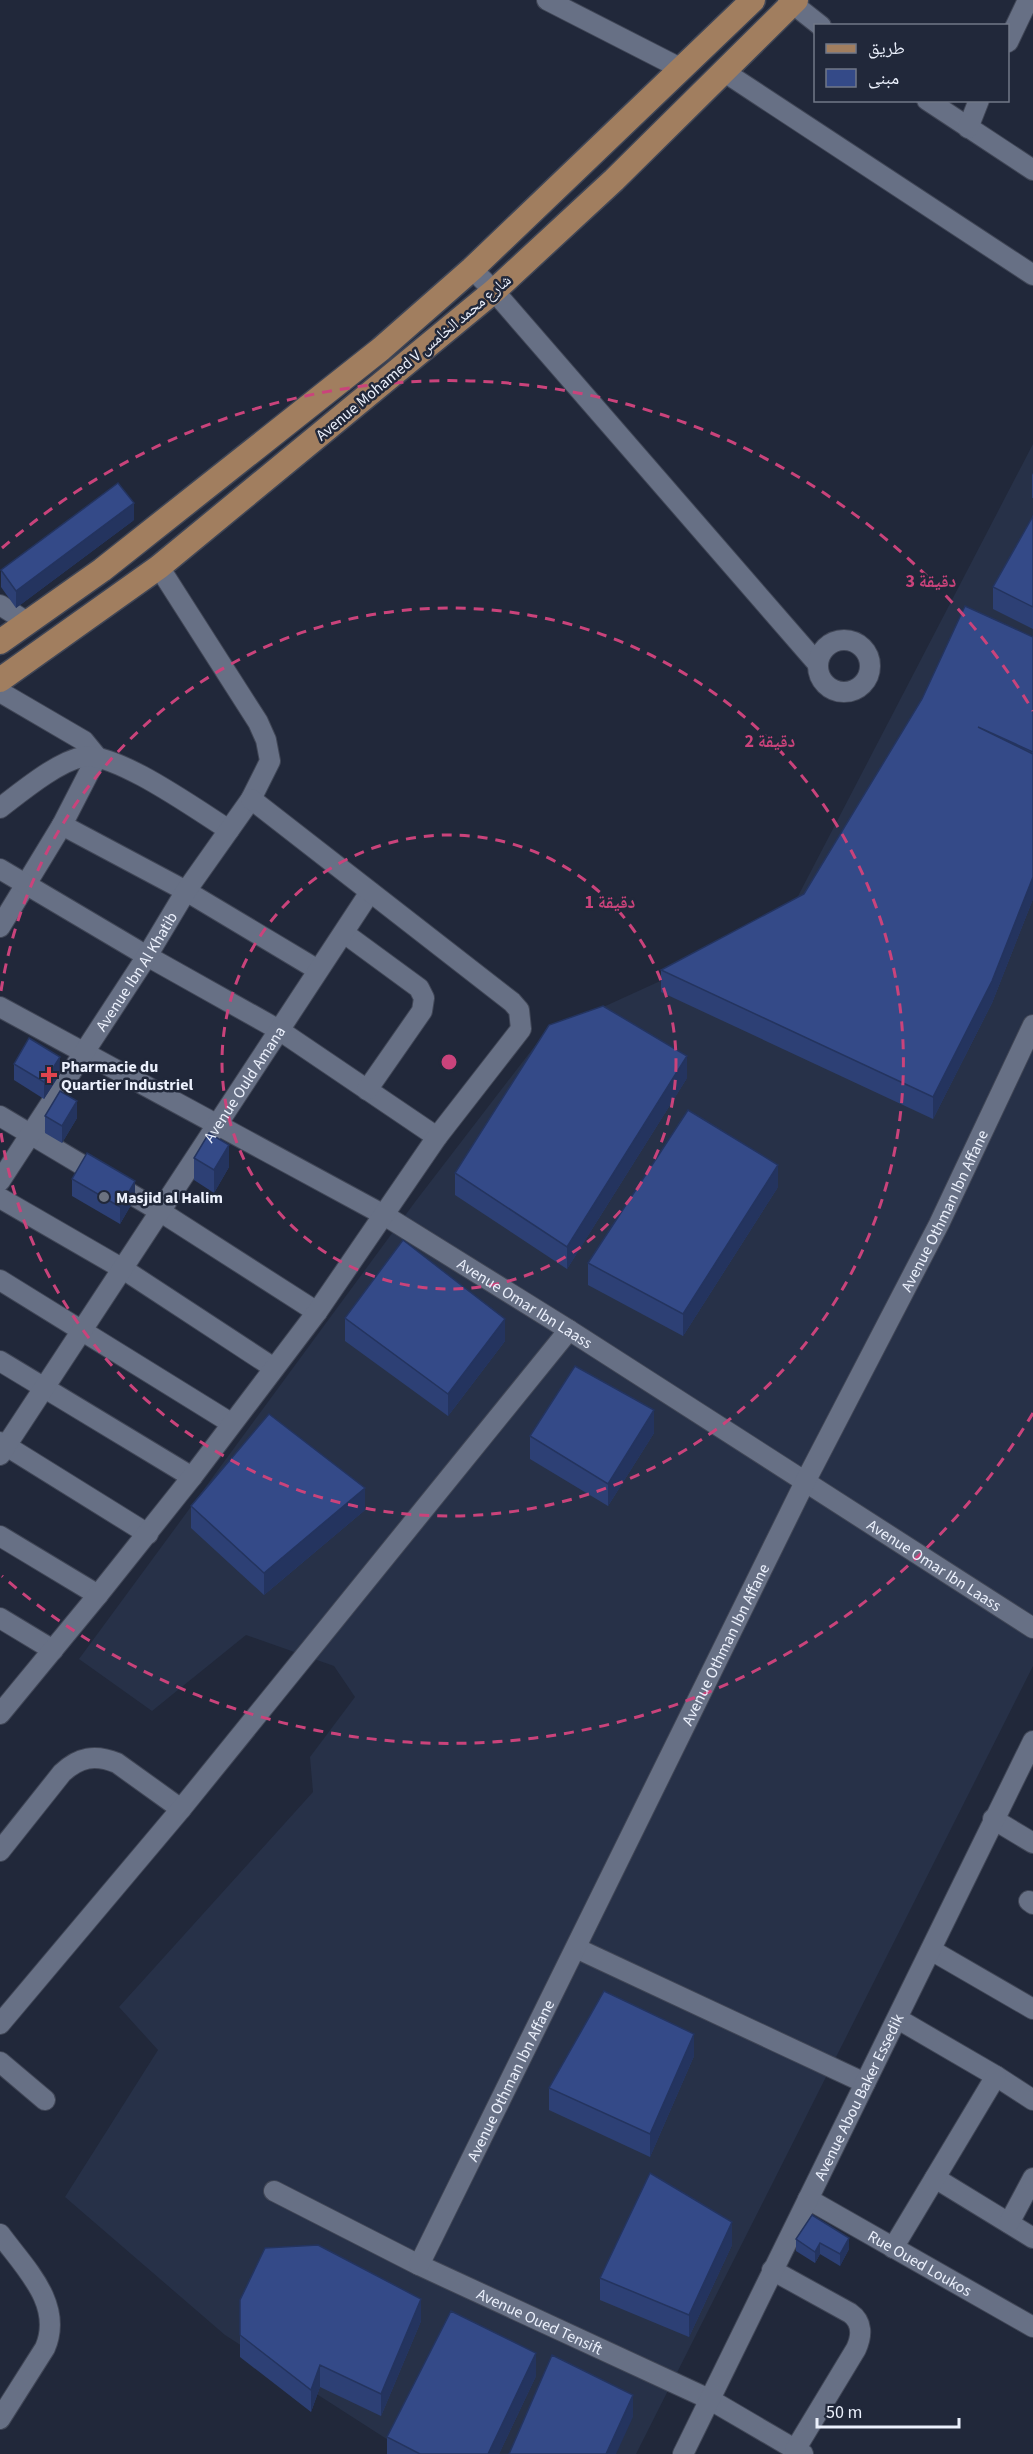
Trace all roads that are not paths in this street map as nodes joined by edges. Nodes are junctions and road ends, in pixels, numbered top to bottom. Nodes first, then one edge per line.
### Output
1 (547, 0) edge
2 (753, 0) edge
3 (1028, 0) edge
4 (792, 1) edge
5 (819, 24) edge
6 (1009, 40) edge
7 (682, 69) junction
8 (723, 71) junction
9 (930, 102) edge
10 (979, 102) edge
11 (968, 128) junction
12 (1033, 170) edge
13 (472, 269) junction
14 (1033, 275) edge
15 (494, 291) junction
16 (159, 567) junction
17 (0, 605) edge
18 (27, 622) junction
19 (0, 642) edge
20 (817, 663) dead end
21 (0, 680) edge
22 (0, 692) edge
23 (97, 757) junction
24 (251, 799) junction
25 (0, 808) edge
26 (63, 825) junction
27 (229, 830) junction
28 (0, 869) edge
29 (25, 885) junction
30 (186, 891) junction
31 (370, 892) junction
32 (0, 927) edge
33 (344, 933) junction
34 (147, 956) junction
35 (318, 970) junction
36 (0, 1007) edge
37 (1033, 1025) edge
38 (279, 1030) junction
39 (82, 1053) junction
40 (367, 1090) junction
41 (0, 1116) edge
42 (216, 1126) junction
43 (29, 1134) junction
44 (437, 1137) junction
45 (0, 1181) edge
46 (0, 1198) edge
47 (161, 1212) junction
48 (384, 1215) junction
49 (123, 1269) junction
50 (0, 1280) edge
51 (317, 1312) junction
52 (569, 1330) junction
53 (81, 1332) junction
54 (0, 1361) edge
55 (274, 1368) junction
56 (45, 1387) junction
57 (231, 1423) junction
58 (2, 1448) edge
59 (192, 1477) junction
60 (805, 1482) junction
61 (148, 1534) junction
62 (0, 1536) edge
63 (98, 1595) junction
64 (0, 1618) edge
65 (1033, 1628) edge
66 (53, 1650) junction
67 (0, 1714) edge
68 (1033, 1741) edge
69 (181, 1809) junction
70 (993, 1819) junction
71 (1033, 1843) edge
72 (0, 1851) edge
73 (576, 1948) junction
74 (931, 1950) junction
75 (1030, 2001) edge
76 (898, 2019) junction
77 (0, 2024) edge
78 (0, 2062) edge
79 (996, 2076) junction
80 (865, 2083) junction
81 (45, 2100) dead end
82 (1033, 2100) edge
83 (935, 2178) junction
84 (1033, 2178) edge
85 (274, 2191) dead end
86 (808, 2199) junction
87 (1008, 2223) junction
88 (0, 2234) edge
89 (1033, 2238) edge
90 (892, 2248) junction
91 (419, 2265) junction
92 (772, 2270) junction
93 (1033, 2327) edge
94 (709, 2399) junction
95 (0, 2419) edge
96 (800, 2453) edge
97 (683, 2454) edge

1 - 7 street
2 - 7 main road, Avenue Mohamed V شارع محمد الخامس
3 - 6 street
4 - 5 street
4 - 8 main road, Avenue Mohamed V شارع محمد الخامس
7 - 13 main road, Avenue Mohamed V شارع محمد الخامس
8 - 14 street
8 - 15 main road, Avenue Mohamed V شارع محمد الخامس
9 - 11 street
10 - 11 street
11 - 12 street
13 - 15 street
13 - 18 main road, Avenue Mohamed V شارع محمد الخامس
15 - 16 main road, Avenue Mohamed V شارع محمد الخامس
15 - 20 street
16 - 21 main road, Avenue Mohamed V شارع محمد الخامس
16 - 24 street, Avenue Ibn Al Khatib
17 - 18 street
18 - 19 main road, Avenue Mohamed V شارع محمد الخامس
22 - 23 street
23 - 25 street
23 - 26 street
23 - 27 street
24 - 27 street, Avenue Ibn Al Khatib
24 - 31 street
26 - 29 street
26 - 30 street
27 - 30 street, Avenue Ibn Al Khatib
28 - 29 street
29 - 32 street
29 - 34 street
30 - 34 street, Avenue Ibn Al Khatib
30 - 35 street
31 - 33 street, Avenue Ould Amana
31 - 44 street
33 - 35 street, Avenue Ould Amana
33 - 40 street
34 - 38 street
34 - 39 street, Avenue Ibn Al Khatib
35 - 38 street, Avenue Ould Amana
36 - 39 street, Avenue Omar Ibn Laass
37 - 60 street, Avenue Othman Ibn Affane
38 - 40 street
38 - 42 street, Avenue Ould Amana
39 - 42 street, Avenue Omar Ibn Laass
39 - 43 street, Avenue Ibn Al Khatib
40 - 44 street
41 - 43 street
42 - 47 street, Avenue Ould Amana
42 - 48 street, Avenue Omar Ibn Laass
43 - 45 street, Avenue Ibn Al Khatib
43 - 47 street
44 - 48 street
46 - 49 street
47 - 49 street, Avenue Ould Amana
47 - 51 street
48 - 51 street
48 - 52 street, Avenue Omar Ibn Laass
49 - 53 street, Avenue Ould Amana
49 - 55 street
50 - 53 street
51 - 55 street
52 - 60 street, Avenue Omar Ibn Laass
52 - 69 street
53 - 56 street, Avenue Ould Amana
53 - 57 street
54 - 56 street
55 - 57 street
56 - 58 street, Avenue Ould Amana
56 - 59 street
57 - 59 street
58 - 61 street
59 - 61 street
60 - 65 street, Avenue Omar Ibn Laass
60 - 73 street, Avenue Othman Ibn Affane
61 - 63 street
62 - 63 street
63 - 66 street
64 - 66 street
66 - 67 street
68 - 70 street, Avenue Abou Baker Essedik
69 - 72 street
69 - 77 street
70 - 71 street
70 - 74 street, Avenue Abou Baker Essedik
73 - 80 street
73 - 91 street, Avenue Othman Ibn Affane
74 - 75 street
74 - 76 street, Avenue Abou Baker Essedik
76 - 79 street
76 - 80 street, Avenue Abou Baker Essedik
78 - 81 street
79 - 82 street
79 - 83 street
80 - 86 street, Avenue Abou Baker Essedik
83 - 87 street
83 - 90 street
84 - 87 street
85 - 91 street, Avenue Oued Tensift
86 - 90 street, Rue Oued Loukos
86 - 92 street, Avenue Abou Baker Essedik
87 - 89 street
88 - 95 street
90 - 93 street, Rue Oued Loukos
91 - 94 street, Avenue Oued Tensift
92 - 94 street, Avenue Abou Baker Essedik
92 - 96 street
94 - 96 street, Avenue Oued Tensift
94 - 97 street, Avenue Abou Baker Essedik

